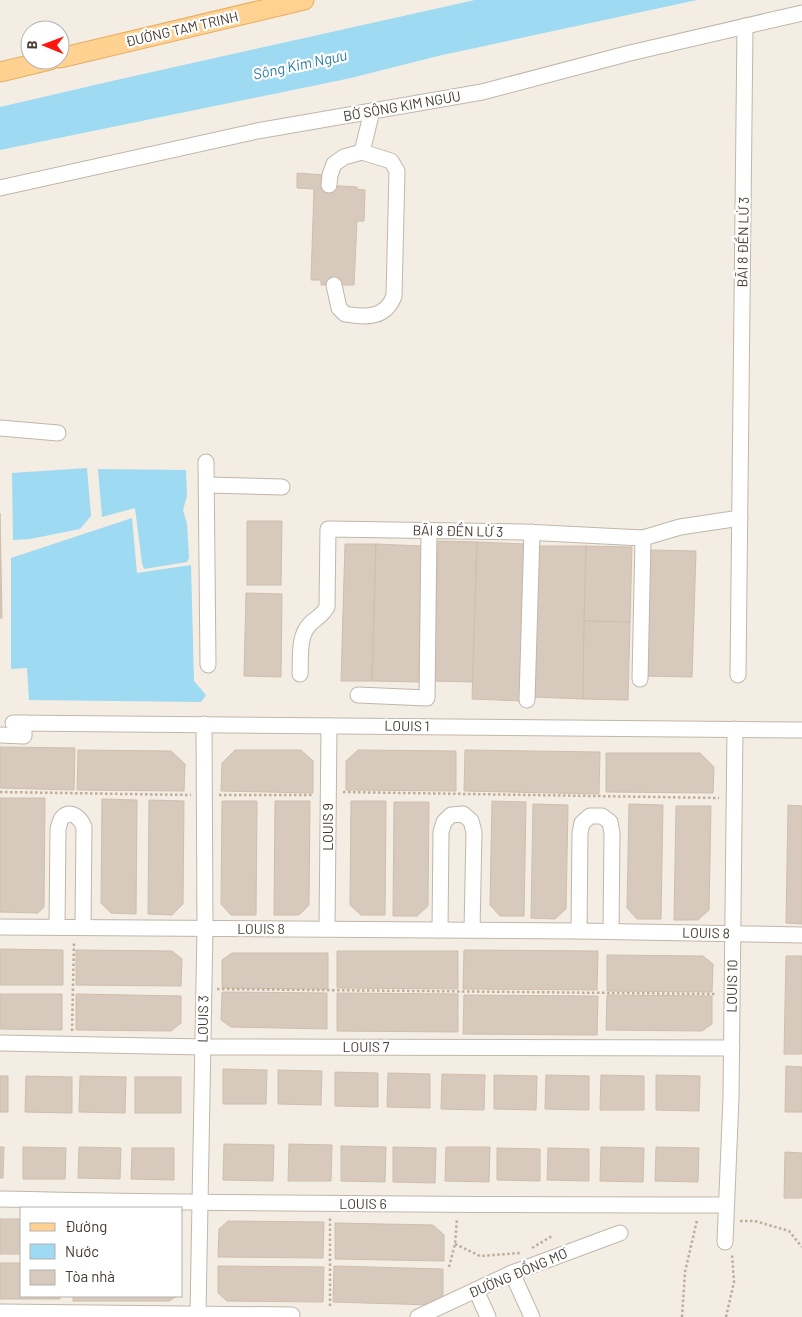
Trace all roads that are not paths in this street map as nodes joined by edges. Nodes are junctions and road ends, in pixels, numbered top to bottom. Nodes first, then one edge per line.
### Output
1 (304, 0) edge
2 (802, 13) edge
3 (744, 26) junction
4 (70, 56) edge
5 (20, 65) edge
6 (1, 68) edge
7 (372, 111) junction
8 (362, 152) junction
9 (329, 185) dead end
10 (0, 188) edge
11 (334, 285) dead end
12 (0, 428) edge
13 (58, 434) dead end
14 (206, 462) dead end
15 (208, 485) junction
16 (282, 486) dead end
17 (740, 518) junction
18 (429, 530) junction
19 (532, 532) junction
20 (643, 538) junction
21 (208, 666) dead end
22 (300, 674) dead end
23 (738, 674) dead end
24 (640, 679) dead end
25 (358, 695) dead end
26 (527, 700) dead end
27 (204, 724) junction
28 (329, 726) junction
29 (735, 729) junction
30 (802, 730) edge
31 (0, 735) edge
32 (0, 927) edge
33 (57, 927) junction
34 (83, 927) junction
35 (205, 928) junction
36 (327, 929) junction
37 (440, 930) junction
38 (472, 930) junction
39 (579, 931) junction
40 (611, 932) junction
41 (733, 933) junction
42 (802, 935) edge
43 (0, 1043) edge
44 (203, 1047) junction
45 (732, 1048) junction
46 (0, 1199) edge
47 (200, 1203) junction
48 (726, 1213) junction
49 (620, 1233) dead end
50 (725, 1242) road end
51 (512, 1273) junction
52 (476, 1290) junction
53 (0, 1312) edge
54 (198, 1314) junction
55 (54, 1315) edge
56 (81, 1315) edge
57 (292, 1315) dead end
58 (418, 1317) edge
59 (488, 1317) edge
60 (532, 1317) edge

1 - 4 main road, ĐƯỜNG TAM TRINH
2 - 3 street, BỜ SÔNG KIM NGƯU
3 - 7 street, BỜ SÔNG KIM NGƯU
3 - 17 street, BÃI 8 ĐỀN LỪ 3
5 - 6 main road
7 - 8 street
7 - 10 street, BỜ SÔNG KIM NGƯU
8 - 9 street
8 - 11 street
12 - 13 street
14 - 15 street
15 - 16 street
15 - 21 street
17 - 20 street, BÃI 8 ĐỀN LỪ 3
17 - 23 street, BÃI 8 ĐỀN LỪ 3
18 - 19 street, BÃI 8 ĐỀN LỪ 3
18 - 22 street, BÃI 8 ĐỀN LỪ 3
18 - 25 street
19 - 20 street, BÃI 8 ĐỀN LỪ 3
19 - 26 street
20 - 24 street
27 - 28 street, LOUIS 1
27 - 31 street, LOUIS 1
27 - 35 street, LOUIS 3
28 - 29 street, LOUIS 1
28 - 36 street, LOUIS 9
29 - 30 street, LOUIS 1
29 - 41 street, LOUIS 10
32 - 33 street, LOUIS 8
33 - 34 street, LOUIS 8
33 - 34 street
34 - 35 street, LOUIS 8
35 - 36 street, LOUIS 8
35 - 44 street, LOUIS 3
36 - 37 street, LOUIS 8
37 - 38 street, LOUIS 8
37 - 38 street
38 - 39 street, LOUIS 8
39 - 40 street, LOUIS 8
39 - 40 street
40 - 41 street, LOUIS 8
41 - 42 street, LOUIS 8
41 - 45 street, LOUIS 10
43 - 44 street, LOUIS 7
44 - 45 street, LOUIS 7
44 - 47 street, LOUIS 3
45 - 48 street, LOUIS 10
46 - 47 street, LOUIS 6
47 - 48 street, LOUIS 6
47 - 54 street, LOUIS 3
48 - 50 street, LOUIS 10
49 - 51 street, ĐƯỜNG ĐỒNG MƠ
51 - 52 street, ĐƯỜNG ĐỒNG MƠ
51 - 60 street
52 - 58 street, ĐƯỜNG ĐỒNG MƠ
52 - 59 street
53 - 55 street
54 - 56 street
54 - 57 street
55 - 56 street

